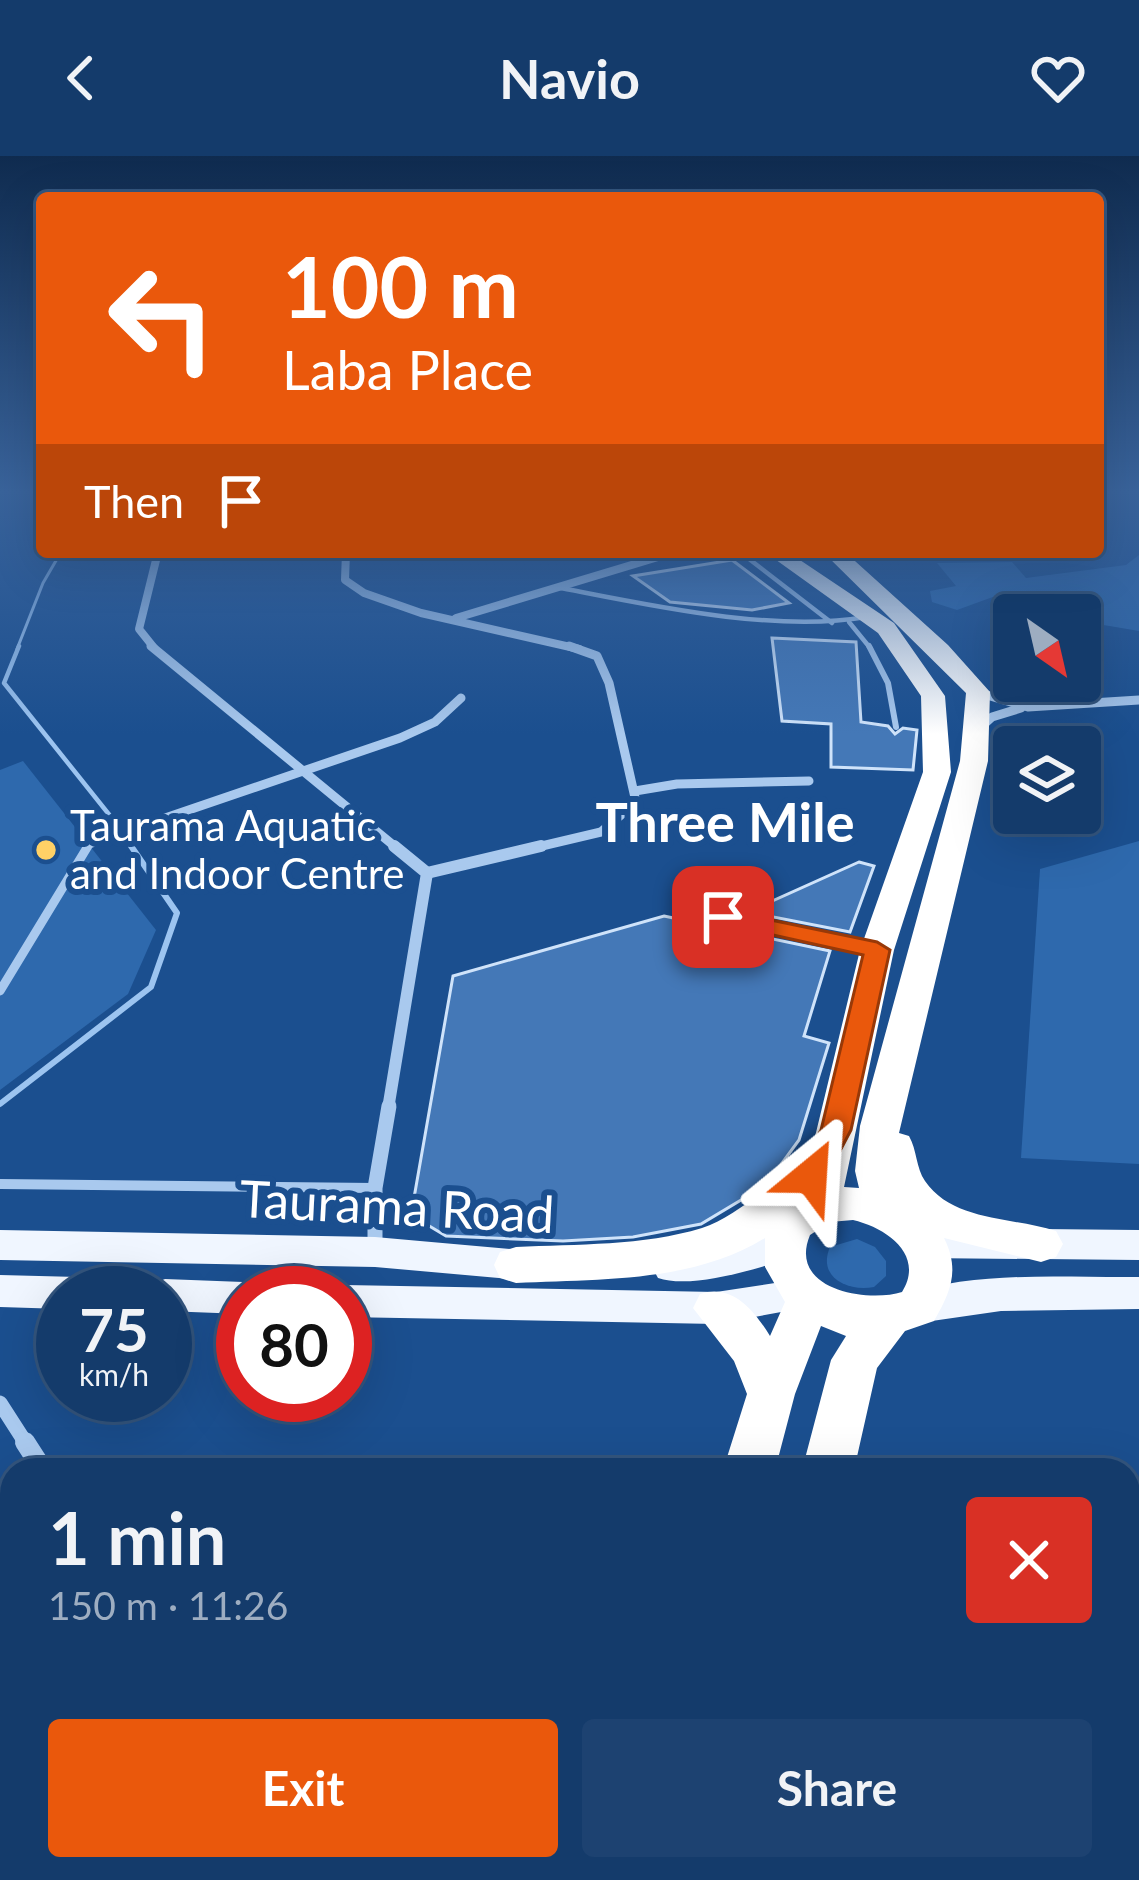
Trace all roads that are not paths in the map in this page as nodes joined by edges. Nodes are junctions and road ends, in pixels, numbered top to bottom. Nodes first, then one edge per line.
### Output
1 (153, 572) edge
2 (345, 572) edge
3 (605, 572) edge
4 (767, 572) edge
5 (806, 572) edge
6 (855, 572) edge
7 (556, 587) junction
8 (455, 618) junction
9 (860, 619) junction
10 (832, 623) junction
11 (978, 692) junction
12 (460, 698) dead end
13 (1139, 700) edge
14 (1028, 707) junction
15 (896, 727) dead end
16 (976, 735) junction
17 (301, 771) junction
18 (809, 781) dead end
19 (634, 791) junction
20 (89, 844) joint
21 (427, 873) junction
22 (723, 917) dead end
23 (877, 950) junction
24 (0, 991) edge
25 (894, 1061) junction
26 (836, 1130) junction
27 (0, 1184) edge
28 (375, 1188) junction
29 (819, 1207) junction
30 (885, 1211) junction
31 (923, 1243) junction
32 (1041, 1244) junction
33 (0, 1245) edge
34 (786, 1245) junction
35 (1139, 1245) edge
36 (375, 1252) junction
37 (516, 1265) junction
38 (0, 1291) edge
39 (36, 1292) edge
40 (1139, 1293) edge
41 (804, 1298) junction
42 (372, 1301) edge
43 (716, 1308) junction
44 (903, 1314) junction
45 (771, 1394) junction
46 (0, 1402) edge
47 (36, 1458) edge
48 (752, 1458) edge
49 (831, 1458) edge

1 - 17 street
2 - 8 street
3 - 7 street
4 - 10 lane
5 - 9 highway
6 - 11 highway
7 - 8 street
7 - 10 lane
8 - 19 street
9 - 10 lane
9 - 15 lane
9 - 23 highway
11 - 14 street
11 - 16 highway
12 - 17 street
13 - 14 street
14 - 16 street
16 - 25 highway
17 - 20 street
17 - 21 street
18 - 19 street
19 - 21 street
20 - 24 lane
21 - 28 street
22 - 23 street
23 - 26 highway
25 - 30 highway
25 - 32 highway
26 - 29 highway
26 - 37 highway
27 - 28 lane
28 - 36 street
29 - 30 highway
29 - 34 highway
30 - 31 highway
31 - 32 main road
31 - 44 highway
32 - 35 main road
33 - 36 main road, Taurama Road
34 - 37 main road, Taurama Road
34 - 41 highway
36 - 37 main road, Taurama Road
38 - 39 main road
40 - 44 main road
41 - 43 main road, Taurama Road
41 - 44 highway
41 - 45 highway
42 - 43 main road, Taurama Road
43 - 45 highway
44 - 49 highway
45 - 48 highway
46 - 47 street

